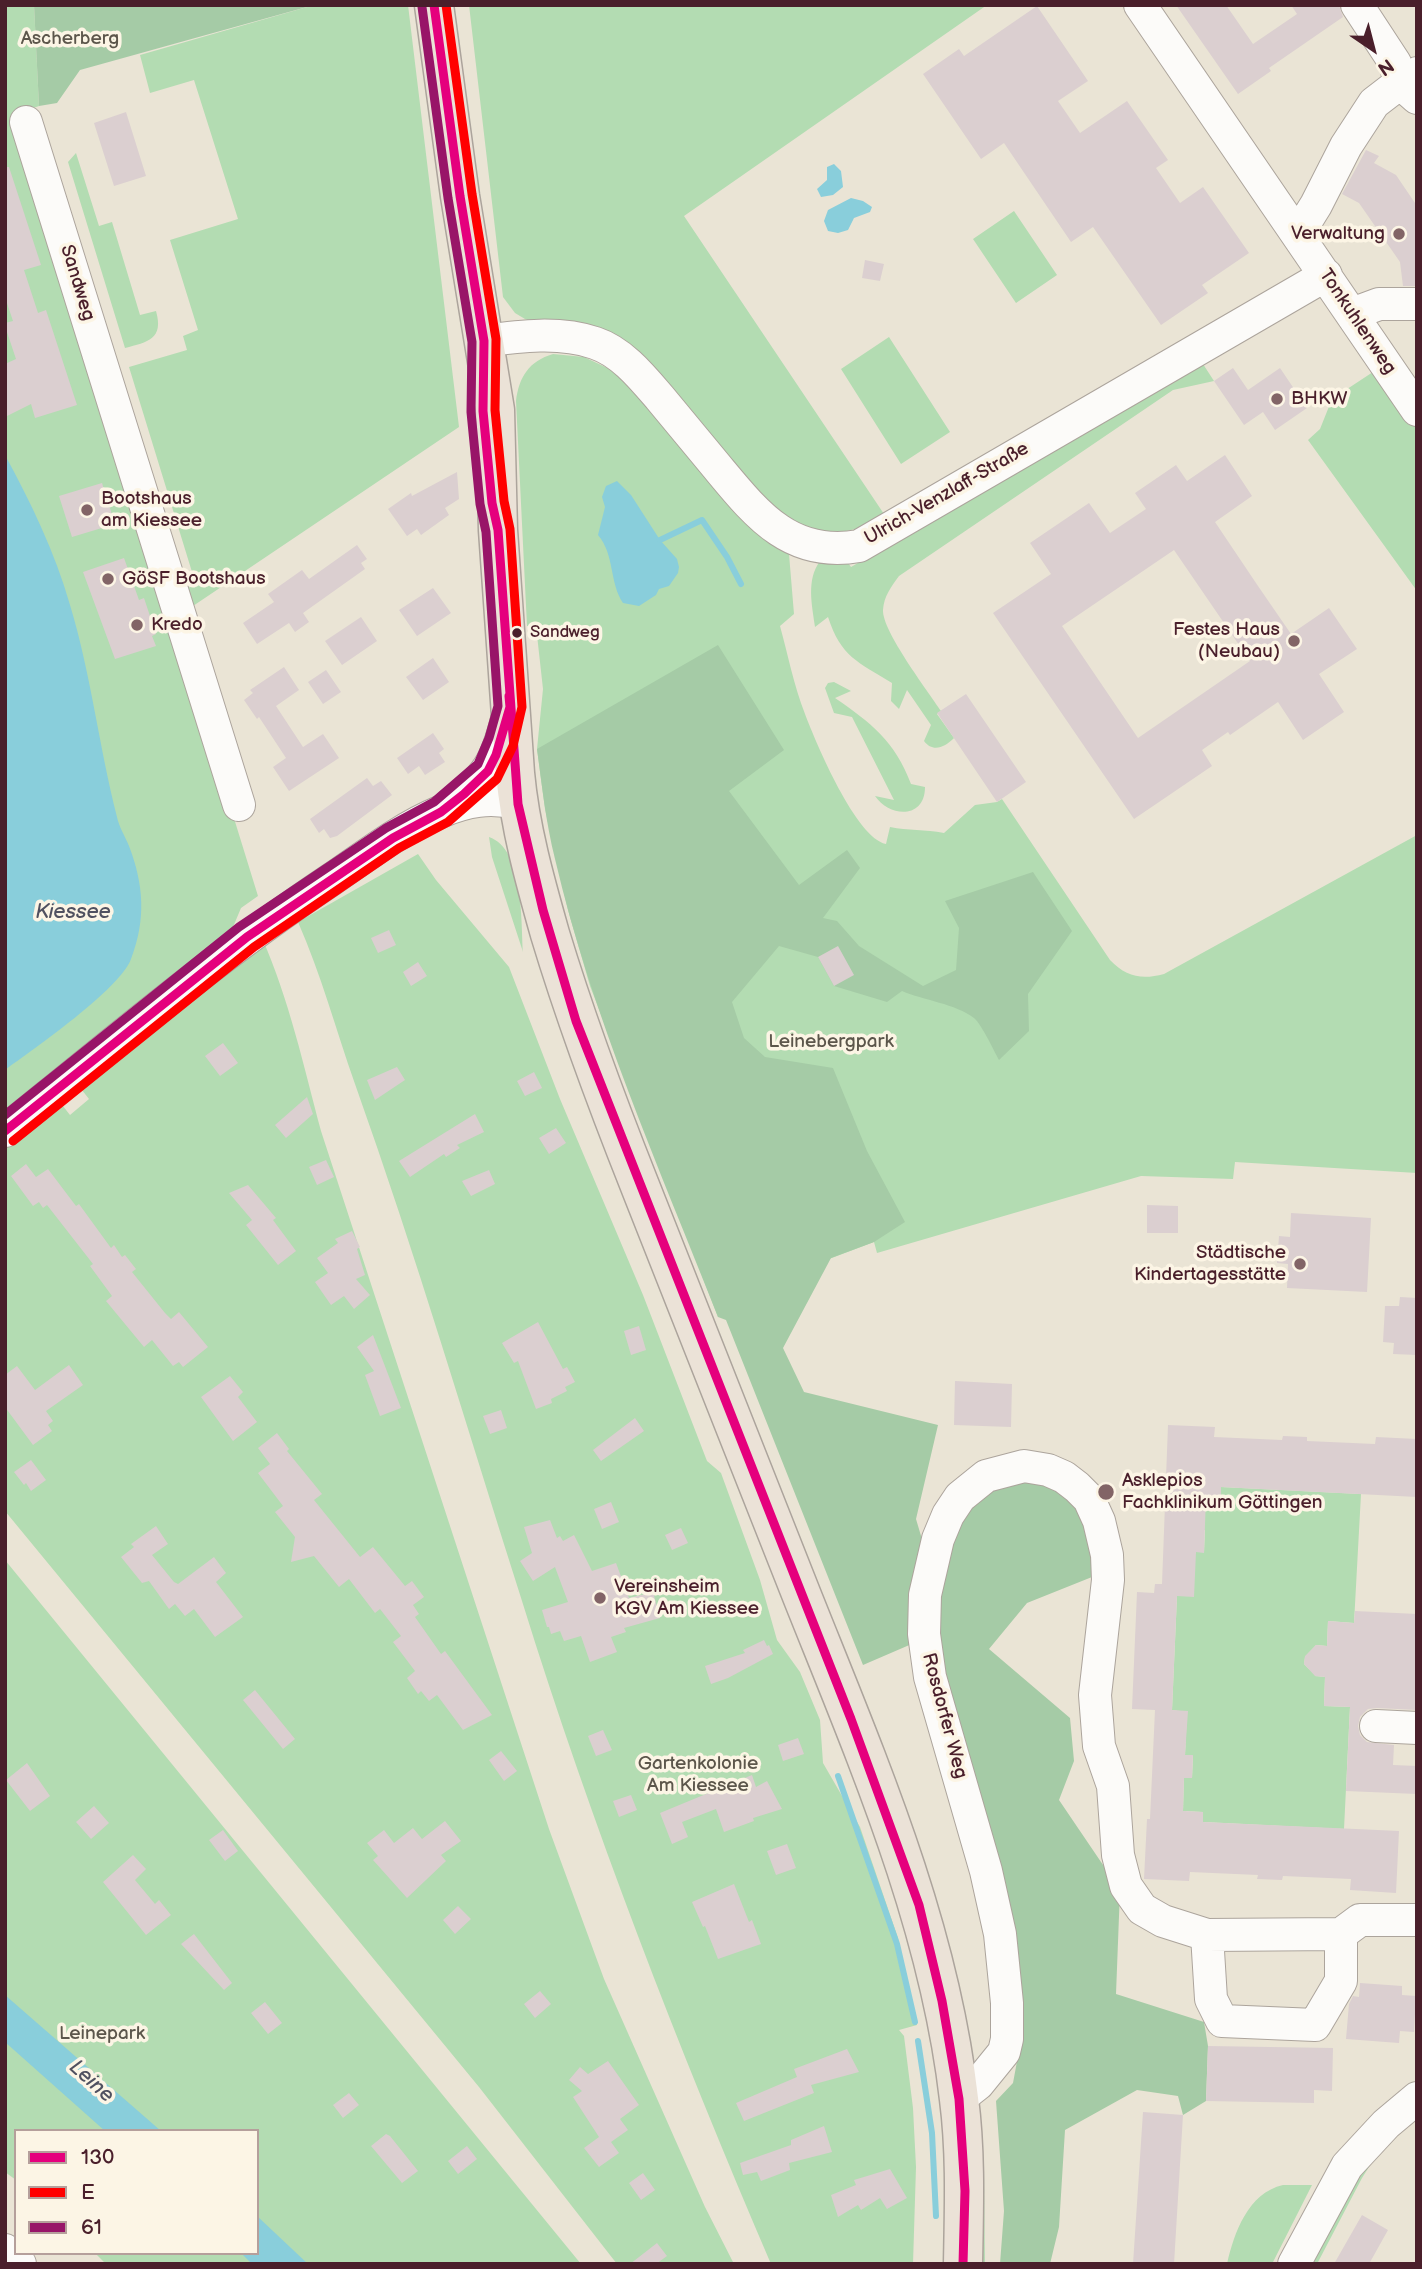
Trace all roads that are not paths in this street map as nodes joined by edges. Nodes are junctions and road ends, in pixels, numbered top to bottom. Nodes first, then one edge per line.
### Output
1 (434, 5) edge
2 (1140, 5) edge
3 (1357, 5) edge
4 (1411, 84) edge
5 (26, 122) dead end
6 (1298, 234) junction
7 (1326, 275) junction
8 (1417, 304) edge
9 (1352, 314) junction
10 (484, 341) junction
11 (1417, 410) edge
12 (510, 707) junction
13 (517, 804) junction
14 (239, 805) dead end
15 (427, 819) junction
16 (5, 1131) edge
17 (1376, 1726) dead end
18 (1417, 1728) edge
19 (1417, 1920) edge
20 (1341, 1934) junction
21 (1207, 1935) junction
22 (1417, 2098) edge
23 (960, 2099) junction
24 (5, 2250) edge
25 (20, 2264) edge
26 (963, 2264) edge
27 (1294, 2264) edge

1 - 10 main road
2 - 6 street, Tonkuhlenweg
3 - 4 street
4 - 6 street
5 - 14 street, Sandweg
6 - 7 street, Tonkuhlenweg
7 - 9 street, Tonkuhlenweg
7 - 10 street, Ulrich-Venzlaff-Straße
8 - 9 street
9 - 11 street, Tonkuhlenweg
10 - 12 main road
12 - 13 main road
12 - 15 street
13 - 15 street
13 - 23 main road
15 - 16 street
17 - 18 street
19 - 20 street, Rosdorfer Weg
20 - 21 street, Rosdorfer Weg
20 - 21 street
21 - 23 street, Rosdorfer Weg
22 - 27 street
23 - 26 main road
24 - 25 street

